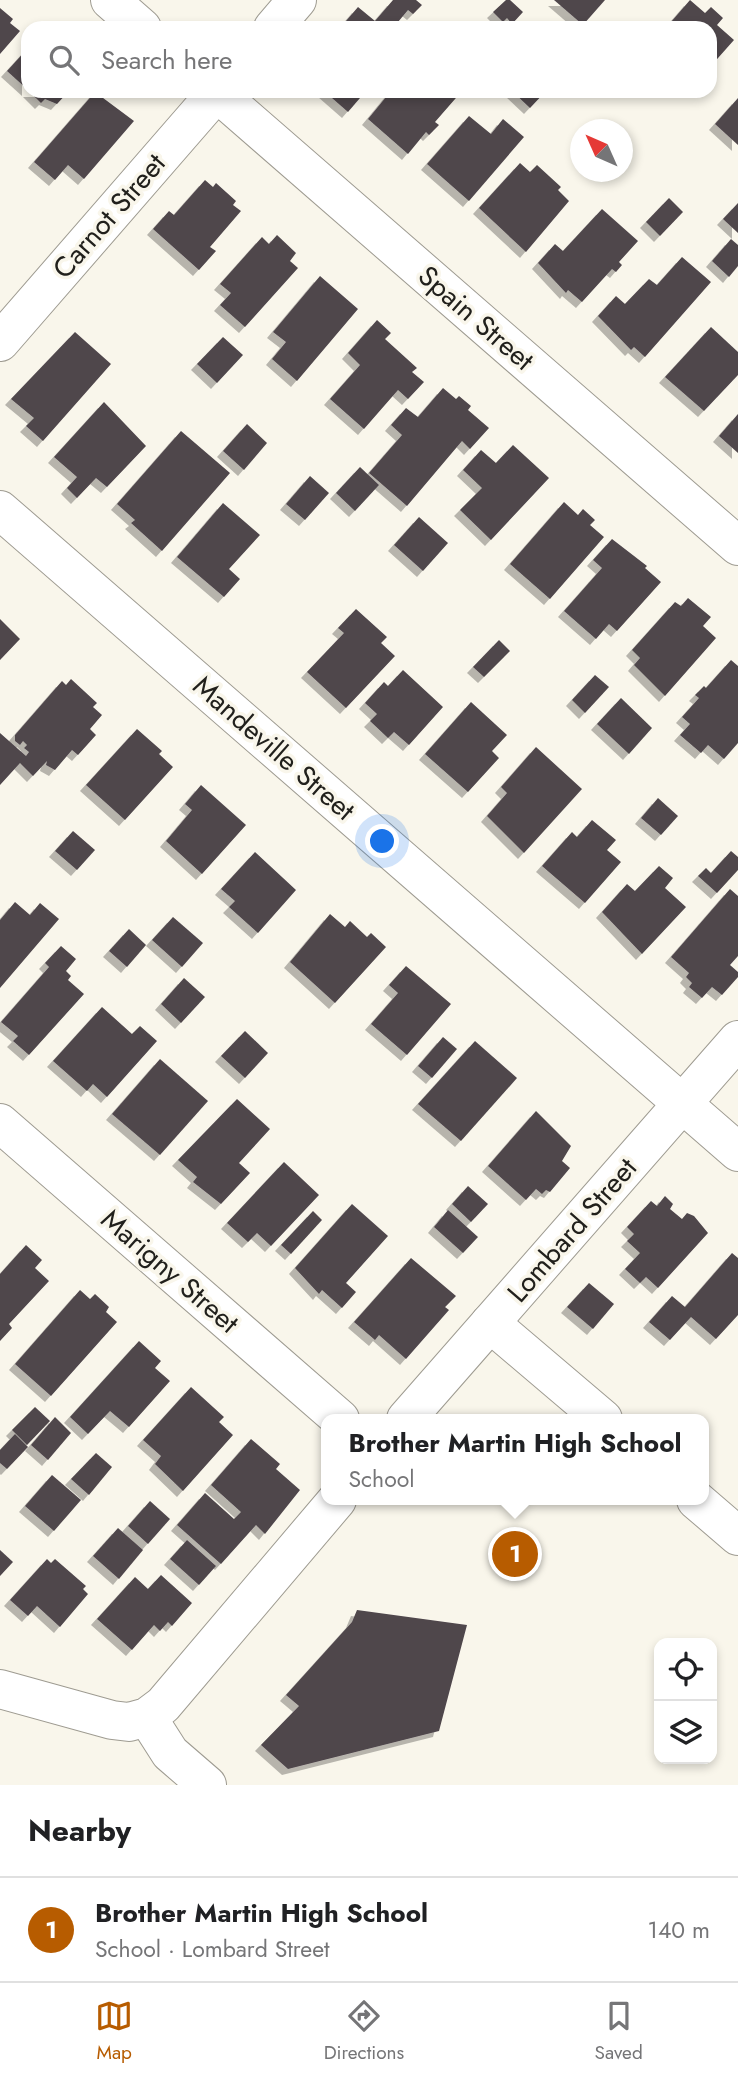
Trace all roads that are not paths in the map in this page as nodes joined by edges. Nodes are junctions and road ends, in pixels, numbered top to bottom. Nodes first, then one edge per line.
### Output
1 (110, 0) edge
2 (297, 0) edge
3 (134, 21) edge
4 (279, 21) edge
5 (211, 98) edge
6 (223, 98) edge
7 (0, 342) edge
8 (0, 510) edge
9 (738, 546) edge
10 (738, 1040) edge
11 (683, 1104) junction
12 (0, 1123) edge
13 (738, 1152) edge
14 (490, 1323) junction
15 (334, 1414) edge
16 (410, 1414) edge
17 (597, 1414) edge
18 (333, 1505) edge
19 (702, 1505) edge
20 (738, 1536) edge
21 (0, 1689) edge
22 (147, 1717) junction
23 (207, 1785) edge

1 - 3 street
2 - 4 street
5 - 7 street, Carnot Street
6 - 9 street, Spain Street
8 - 11 street, Mandeville Street
10 - 11 street, Lombard Street
11 - 13 street, Mandeville Street
11 - 14 street, Lombard Street
12 - 15 street, Marigny Street
14 - 16 street, Lombard Street
14 - 17 street
18 - 22 street
19 - 20 street
21 - 22 street
22 - 23 street

